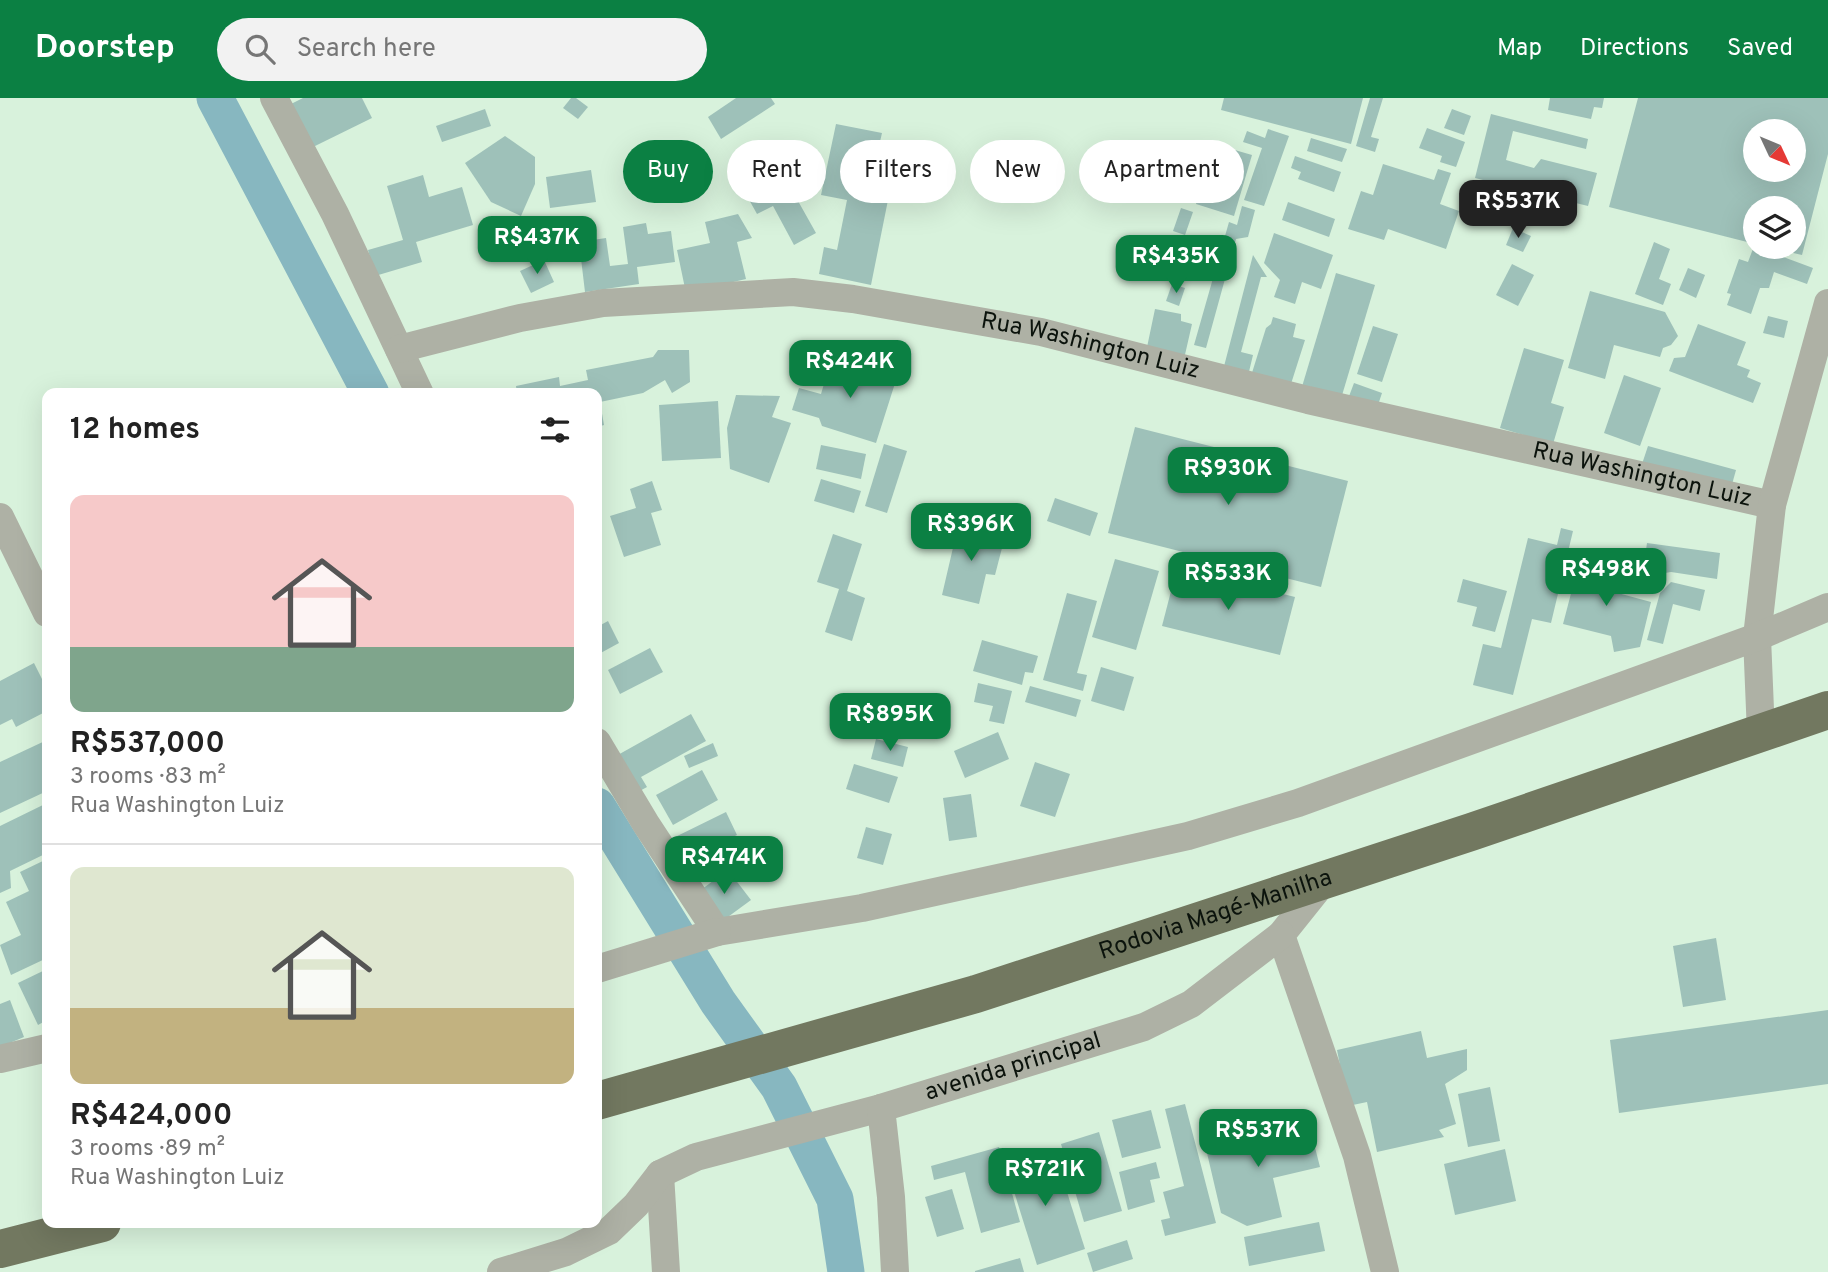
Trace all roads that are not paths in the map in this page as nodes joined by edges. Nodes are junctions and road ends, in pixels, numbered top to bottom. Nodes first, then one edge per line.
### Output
1 (274, 98) edge
2 (1828, 303) edge
3 (399, 349) junction
4 (417, 388) edge
5 (1772, 505) junction
6 (0, 517) edge
7 (42, 602) edge
8 (1828, 607) edge
9 (1757, 637) junction
10 (1828, 710) edge
11 (1760, 734) junction
12 (602, 750) edge
13 (1325, 880) junction
14 (704, 935) junction
15 (1281, 935) junction
16 (602, 967) edge
17 (42, 1049) edge
18 (0, 1059) edge
19 (602, 1100) edge
20 (881, 1108) junction
21 (660, 1174) junction
22 (82, 1228) edge
23 (0, 1249) edge
24 (500, 1272) edge
25 (666, 1272) edge
26 (895, 1272) edge
27 (1385, 1272) edge

1 - 3 street
2 - 5 street
3 - 4 street
3 - 5 street, Rua Washington Luiz
5 - 9 street
6 - 7 street
8 - 9 street
9 - 11 street
9 - 14 street
10 - 11 highway, Rodovia Magé-Manilha
11 - 13 highway, Rodovia Magé-Manilha
12 - 14 street
13 - 15 street, avenida principal
13 - 19 highway, Rodovia Magé-Manilha
14 - 16 street
15 - 20 street, avenida principal
15 - 27 street
17 - 18 street
20 - 21 street, avenida principal
20 - 26 street
21 - 24 street
21 - 25 street
22 - 23 highway

